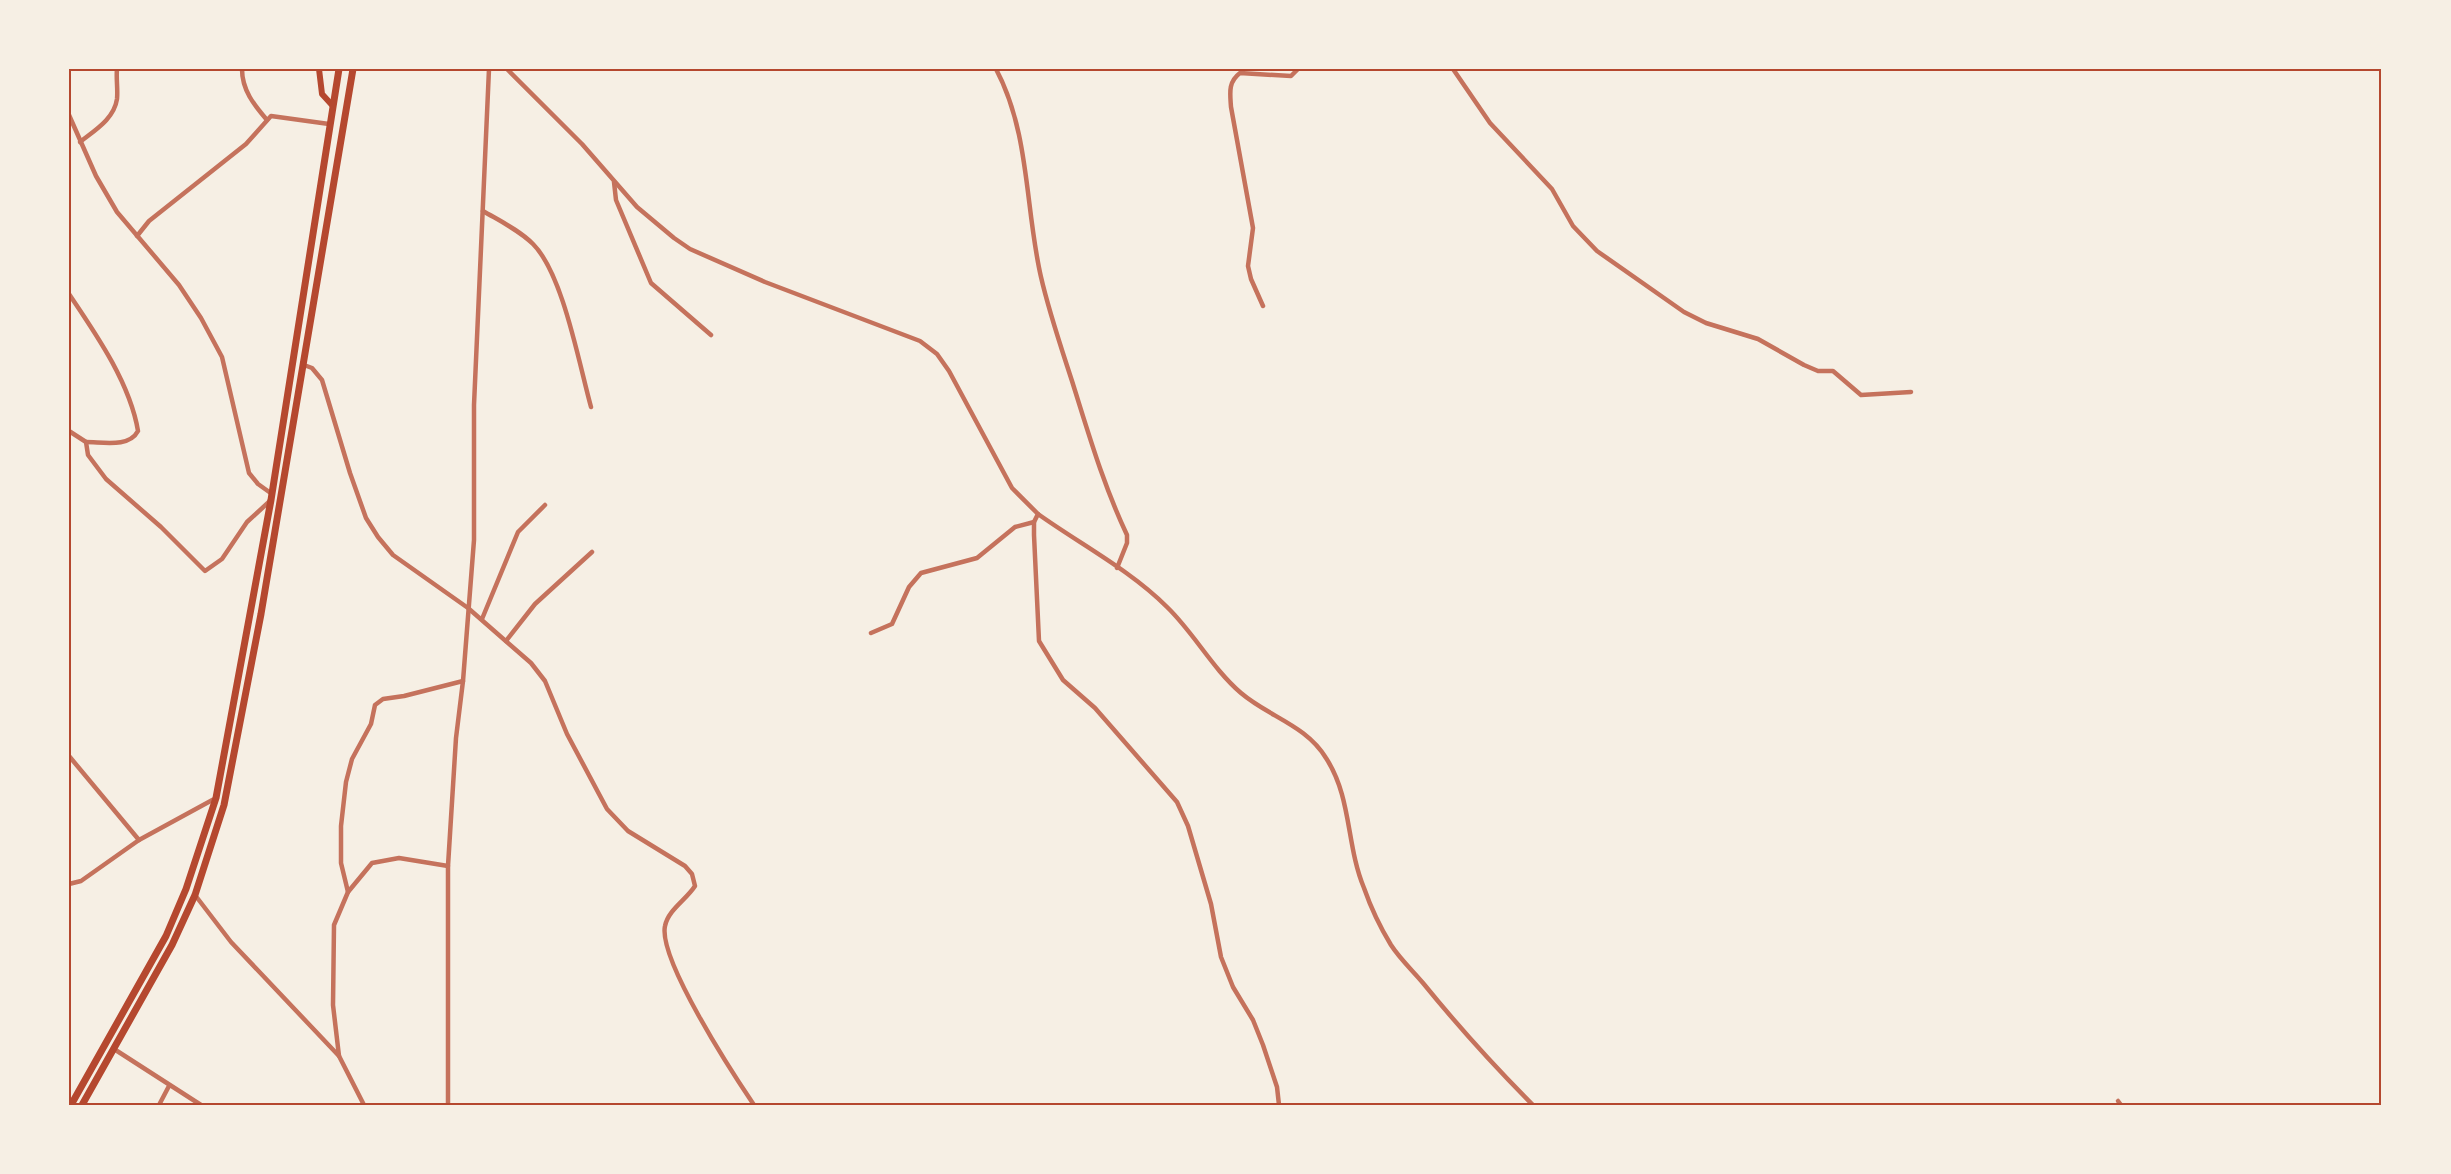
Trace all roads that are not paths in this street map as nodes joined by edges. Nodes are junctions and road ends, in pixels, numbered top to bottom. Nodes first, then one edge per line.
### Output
1 (117, 69) edge
2 (242, 69) edge
3 (319, 69) edge
4 (339, 69) edge
5 (353, 69) edge
6 (489, 69) edge
7 (507, 69) edge
8 (996, 69) edge
9 (1298, 69) edge
10 (1453, 69) edge
11 (332, 105) junction
12 (69, 115) edge
13 (267, 120) junction
14 (329, 124) junction
15 (80, 142) junction
16 (614, 182) junction
17 (483, 211) junction
18 (136, 236) junction
19 (69, 294) edge
20 (1263, 306) dead end
21 (711, 335) dead end
22 (304, 365) junction
23 (1911, 392) dead end
24 (591, 407) dead end
25 (69, 431) edge
26 (86, 442) junction
27 (279, 448) junction
28 (290, 450) junction
29 (273, 483) junction
30 (283, 484) junction
31 (271, 497) junction
32 (545, 505) dead end
33 (1038, 514) junction
34 (1034, 522) junction
35 (592, 552) dead end
36 (1117, 568) junction
37 (468, 608) junction
38 (483, 620) junction
39 (871, 633) dead end
40 (506, 641) junction
41 (463, 681) junction
42 (69, 756) edge
43 (216, 798) junction
44 (139, 840) junction
45 (448, 866) junction
46 (69, 884) edge
47 (348, 892) junction
48 (195, 895) junction
49 (114, 1049) junction
50 (339, 1056) junction
51 (170, 1086) junction
52 (71, 1105) edge
53 (82, 1105) edge
54 (159, 1105) edge
55 (201, 1105) edge
56 (364, 1105) edge
57 (448, 1105) edge
58 (754, 1105) edge
59 (1279, 1105) edge
60 (1533, 1105) edge

1 - 15 street
2 - 13 street
3 - 11 main road
4 - 11 highway
5 - 22 highway
6 - 17 street
7 - 16 street
8 - 36 street
9 - 20 street
10 - 23 street
11 - 14 highway
12 - 15 street
13 - 14 street
13 - 18 street
14 - 27 highway
15 - 18 street
16 - 21 street
16 - 33 street
17 - 24 street
17 - 37 street
18 - 31 street
19 - 26 street
22 - 28 highway
22 - 37 street
25 - 26 street
26 - 31 street
27 - 28 highway
27 - 29 highway
28 - 30 highway
29 - 30 highway
29 - 31 highway
30 - 48 highway
31 - 43 highway
32 - 38 street
33 - 34 street
33 - 36 street
34 - 39 street
34 - 59 street
35 - 40 street
36 - 60 street
37 - 38 street
37 - 41 street
38 - 40 street
40 - 58 street
41 - 45 street
41 - 47 street
42 - 44 street
43 - 44 street
43 - 52 highway
44 - 46 street
45 - 47 street
45 - 57 street
47 - 50 street
48 - 49 highway
48 - 50 street
49 - 51 street
49 - 53 highway
50 - 56 street
51 - 54 street
51 - 55 street

